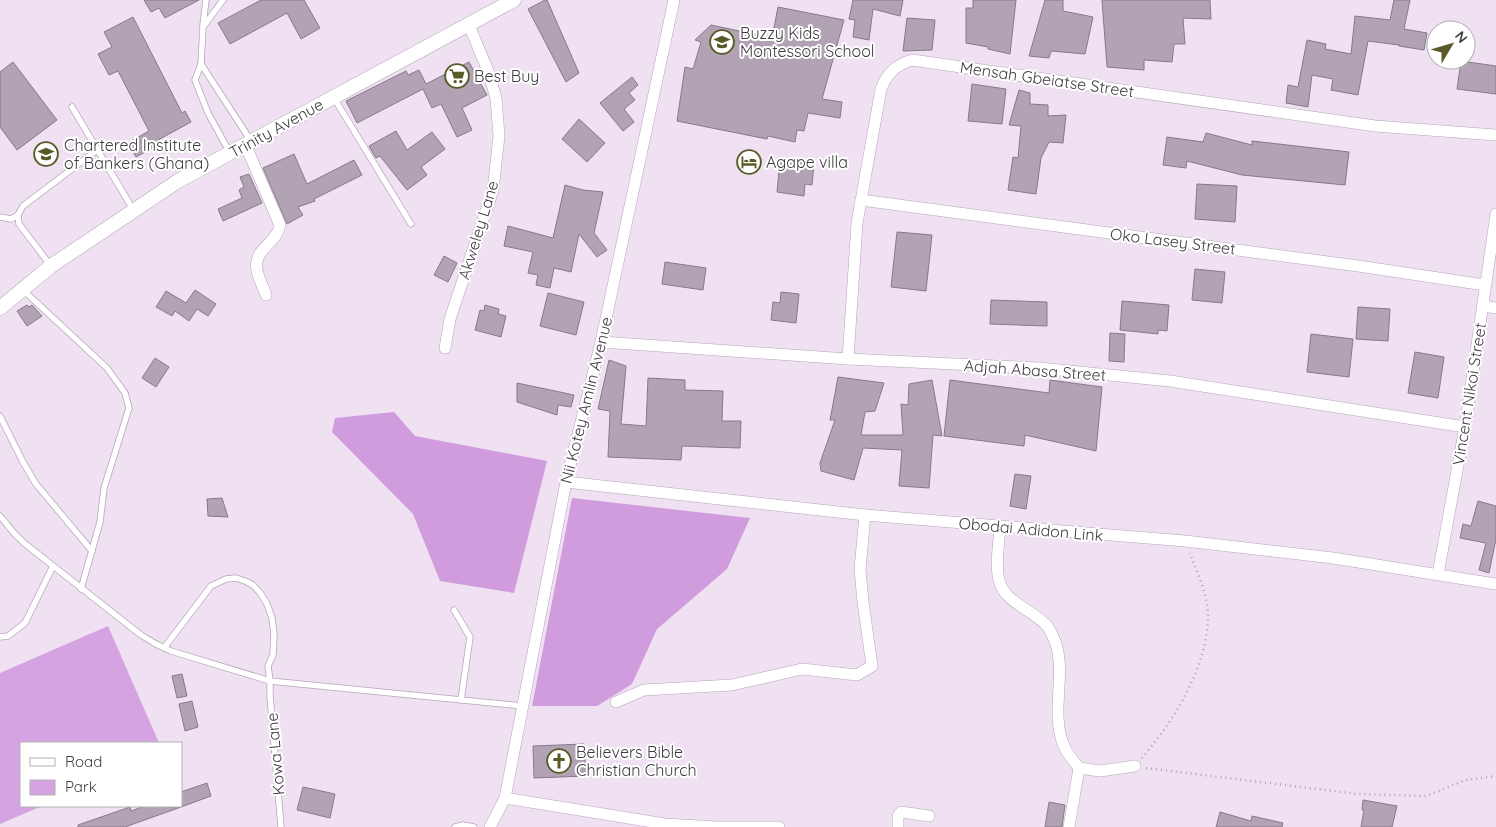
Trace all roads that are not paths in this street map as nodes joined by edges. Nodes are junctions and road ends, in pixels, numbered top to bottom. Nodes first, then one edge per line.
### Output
1 (206, 0) edge
2 (224, 0) edge
3 (514, 0) edge
4 (673, 1) edge
5 (469, 25) junction
6 (203, 27) junction
7 (201, 64) junction
8 (333, 97) junction
9 (72, 107) dead end
10 (1496, 136) edge
11 (248, 142) junction
12 (97, 150) junction
13 (230, 153) junction
14 (861, 200) junction
15 (134, 211) junction
16 (1496, 214) edge
17 (18, 215) junction
18 (0, 217) edge
19 (411, 224) dead end
20 (51, 266) junction
21 (1486, 285) junction
22 (22, 289) junction
23 (266, 295) dead end
24 (1483, 306) junction
25 (0, 308) edge
26 (1496, 308) edge
27 (601, 342) junction
28 (445, 348) dead end
29 (848, 359) junction
30 (0, 416) edge
31 (1465, 427) junction
32 (566, 482) junction
33 (0, 515) edge
34 (865, 515) junction
35 (1000, 527) junction
36 (92, 550) junction
37 (53, 566) junction
38 (1438, 574) junction
39 (1496, 584) edge
40 (81, 589) junction
41 (454, 610) dead end
42 (0, 638) edge
43 (164, 648) junction
44 (270, 681) junction
45 (461, 700) junction
46 (616, 702) dead end
47 (523, 706) junction
48 (1135, 766) road end
49 (1079, 768) junction
50 (505, 798) junction
51 (929, 816) dead end
52 (281, 827) edge
53 (455, 827) edge
54 (474, 827) edge
55 (490, 827) edge
56 (779, 827) edge
57 (898, 827) edge
58 (1069, 827) edge

1 - 6 lane
2 - 6 lane
3 - 5 street, Trinity Avenue
4 - 27 street, Nii Kotey Amlin Avenue
5 - 8 street, Trinity Avenue
5 - 28 street, Akweley Lane
6 - 7 lane
7 - 11 lane
7 - 13 lane
8 - 11 street, Trinity Avenue
8 - 19 lane
9 - 12 lane
10 - 14 street, Mensah Gbeiatse Street
11 - 13 street, Trinity Avenue
11 - 23 street
12 - 15 lane
12 - 17 lane
13 - 15 street, Trinity Avenue
14 - 21 street, Oko Lasey Street
14 - 29 street, Mensah Gbeiatse Street
15 - 20 street, Trinity Avenue
16 - 21 street, Vincent Nikoi Street
17 - 18 lane
17 - 20 lane
20 - 22 street, Trinity Avenue
21 - 24 street, Vincent Nikoi Street
22 - 25 street, Trinity Avenue
22 - 36 lane
24 - 26 street
24 - 31 street, Vincent Nikoi Street
27 - 29 street, Adjah Abasa Street
27 - 32 street, Nii Kotey Amlin Avenue
29 - 31 street, Adjah Abasa Street
30 - 36 lane
31 - 38 street, Vincent Nikoi Street
32 - 34 street, Obodai Adidon Link
32 - 47 street, Nii Kotey Amlin Avenue
33 - 37 lane
34 - 35 street, Obodai Adidon Link
34 - 46 street
35 - 38 street, Obodai Adidon Link
35 - 49 street
36 - 40 lane
37 - 40 lane
37 - 42 lane
38 - 39 street, Obodai Adidon Link
40 - 43 lane
41 - 45 lane
43 - 44 lane
43 - 44 lane, Kowa Lane
44 - 45 lane
44 - 52 lane, Kowa Lane
45 - 47 lane
47 - 50 street, Nii Kotey Amlin Avenue
48 - 49 street
49 - 58 street
50 - 55 street, Nii Kotey Amlin Avenue
50 - 56 street
51 - 57 street
53 - 54 lane

